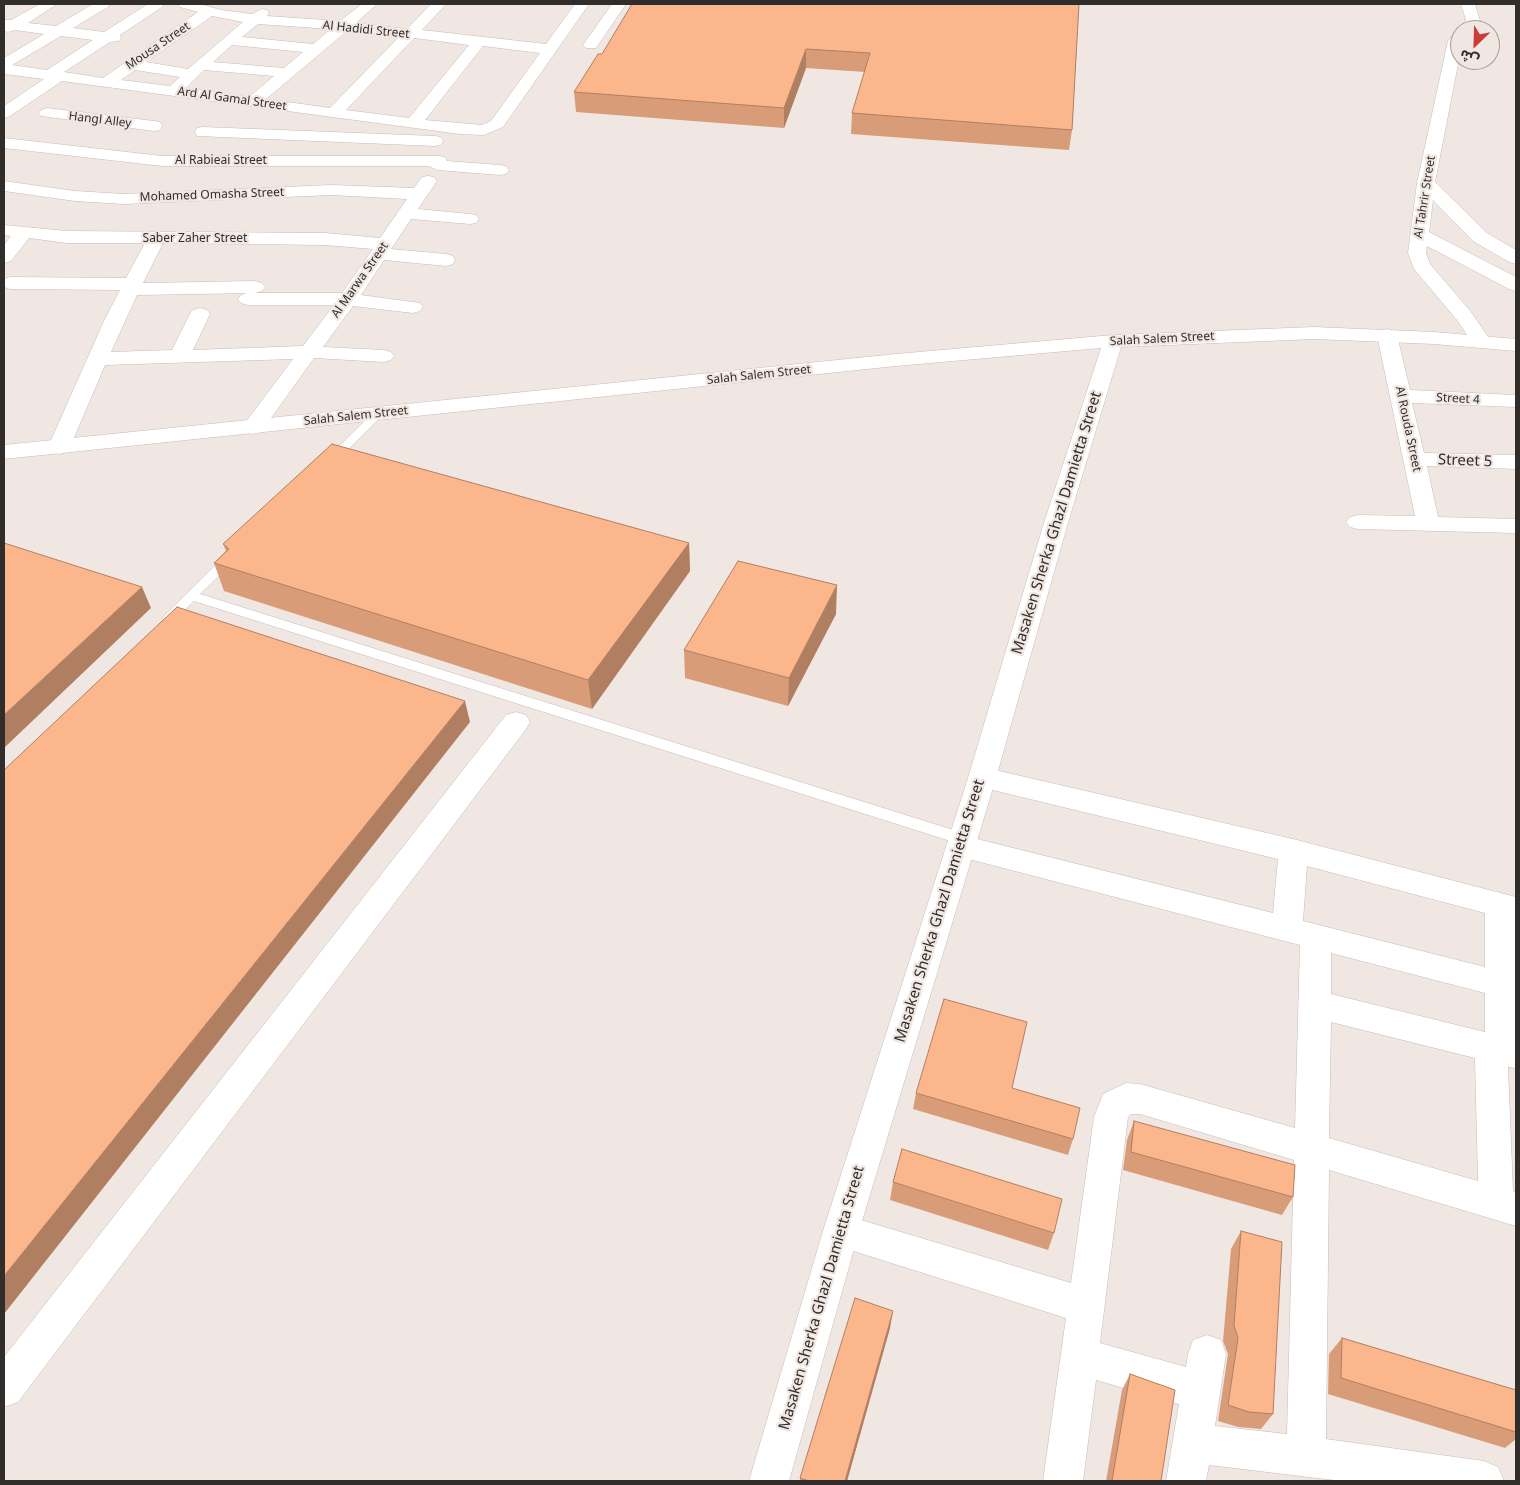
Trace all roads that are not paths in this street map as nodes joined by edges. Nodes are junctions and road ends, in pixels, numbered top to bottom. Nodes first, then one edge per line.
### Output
1 (50, 4) edge
2 (103, 4) edge
3 (157, 4) edge
4 (273, 4) edge
5 (370, 4) edge
6 (439, 4) edge
7 (582, 4) edge
8 (619, 4) edge
9 (1468, 4) edge
10 (208, 7) edge
11 (254, 19) junction
12 (1473, 20) edge
13 (131, 21) junction
14 (157, 24) dead end
15 (7, 26) edge
16 (343, 26) junction
17 (58, 31) junction
18 (409, 35) junction
19 (106, 37) junction
20 (129, 40) dead end
21 (229, 40) junction
22 (479, 42) junction
23 (590, 45) dead end
24 (158, 47) junction
25 (316, 49) junction
26 (550, 49) junction
27 (176, 50) dead end
28 (199, 61) junction
29 (132, 64) junction
30 (1450, 65) edge
31 (7, 70) edge
32 (287, 73) junction
33 (54, 75) junction
34 (100, 81) junction
35 (174, 91) junction
36 (4, 96) edge
37 (25, 99) junction
38 (235, 99) junction
39 (254, 101) junction
40 (4, 113) edge
41 (334, 113) junction
42 (414, 122) junction
43 (154, 126) dead end
44 (203, 132) junction
45 (456, 135) junction
46 (4, 143) edge
47 (175, 161) junction
48 (438, 163) junction
49 (500, 170) dead end
50 (1426, 183) junction
51 (4, 186) edge
52 (420, 194) junction
53 (407, 213) junction
54 (470, 219) dead end
55 (4, 230) edge
56 (24, 233) junction
57 (1420, 235) junction
58 (156, 239) junction
59 (382, 249) junction
60 (4, 257) edge
61 (1516, 258) edge
62 (446, 260) dead end
63 (229, 267) dead end
64 (10, 283) dead end
65 (1516, 285) edge
66 (130, 287) junction
67 (219, 287) junction
68 (348, 299) junction
69 (413, 307) dead end
70 (200, 314) dead end
71 (1387, 335) junction
72 (1113, 341) junction
73 (1481, 341) junction
74 (1516, 345) edge
75 (309, 352) junction
76 (180, 356) junction
77 (384, 356) dead end
78 (98, 359) junction
79 (1400, 396) junction
80 (1516, 401) edge
81 (378, 414) junction
82 (253, 427) junction
83 (59, 447) junction
84 (4, 452) edge
85 (1414, 459) junction
86 (1516, 462) edge
87 (319, 472) edge
88 (1358, 522) dead end
89 (1428, 524) junction
90 (1516, 526) edge
91 (241, 548) edge
92 (192, 596) junction
93 (157, 630) edge
94 (516, 722) dead end
95 (982, 778) junction
96 (962, 843) junction
97 (1294, 851) junction
98 (1508, 907) edge
99 (1301, 933) junction
100 (1501, 984) junction
101 (1315, 1004) junction
102 (1503, 1051) edge
103 (1312, 1150) junction
104 (1506, 1207) edge
105 (840, 1231) junction
106 (1086, 1306) junction
107 (1079, 1356) junction
108 (4, 1388) edge
109 (1192, 1443) junction
110 (1306, 1456) junction
111 (769, 1481) edge
112 (1063, 1481) edge
113 (1186, 1481) edge
114 (1484, 1481) edge

1 - 15 street
2 - 17 street
3 - 13 street
4 - 11 street
5 - 16 street
6 - 18 street
7 - 26 street
8 - 23 street
9 - 12 street
10 - 11 street, Al Hadidi Street
10 - 24 street, Mousa Street
11 - 16 street, Al Hadidi Street
11 - 21 street
13 - 14 street
13 - 19 street
15 - 17 street
16 - 18 street, Al Hadidi Street
16 - 25 street
17 - 19 street
17 - 31 street
18 - 22 street, Al Hadidi Street
18 - 41 street
19 - 20 street
19 - 33 street
21 - 25 street
21 - 28 street
22 - 26 street, Al Hadidi Street
22 - 42 street
24 - 27 street
24 - 29 street, Mousa Street
25 - 32 street
26 - 45 street
28 - 29 street
28 - 32 street
28 - 35 street
29 - 34 street, Mousa Street
30 - 50 street, Al Tahrir Street
31 - 33 street, Ard Al Gamal Street
32 - 39 street
33 - 34 street, Ard Al Gamal Street
33 - 37 street
34 - 35 street, Ard Al Gamal Street
34 - 43 street, Hangl Alley
35 - 38 street, Ard Al Gamal Street
36 - 37 street
37 - 40 street
38 - 39 street, Ard Al Gamal Street
38 - 44 street
39 - 41 street, Ard Al Gamal Street
41 - 42 street, Ard Al Gamal Street
42 - 45 street, Ard Al Gamal Street
44 - 45 street
44 - 47 street
45 - 48 street, Al Marwa Street
46 - 47 street, Al Rabieai Street
47 - 48 street, Al Rabieai Street
48 - 49 street, Al Rabieai Street
48 - 52 street, Al Marwa Street
50 - 57 street, Al Tahrir Street
50 - 61 street
51 - 52 street, Mohamed Omasha Street
52 - 53 street, Al Marwa Street
53 - 54 street
53 - 59 street, Al Marwa Street
55 - 56 street, Saber Zaher Street
56 - 58 street, Saber Zaher Street
56 - 60 street
57 - 65 street
57 - 73 street, Al Tahrir Street
58 - 59 street, Saber Zaher Street
58 - 66 street
59 - 62 street, Saber Zaher Street
59 - 68 street, Al Marwa Street
63 - 67 street
64 - 66 street
66 - 67 street
66 - 78 street
67 - 68 street
68 - 69 street
68 - 75 street, Al Marwa Street
70 - 76 street
71 - 72 street, Salah Salem Street
71 - 73 street, Salah Salem Street
71 - 79 street, Al Rouda Street
72 - 81 street, Salah Salem Street
72 - 95 street, Masaken Sherka Ghazl Damietta Street
73 - 74 street, Salah Salem Street
75 - 76 street
75 - 77 street
75 - 82 street, Al Marwa Street
76 - 78 street
78 - 83 street
79 - 80 street, Street 4
79 - 85 street, Al Rouda Street
81 - 82 street, Salah Salem Street
81 - 87 lane
82 - 83 street, Salah Salem Street
83 - 84 street, Salah Salem Street
85 - 86 street, Street 5
85 - 89 street, Al Rouda Street
88 - 89 street
89 - 90 street
91 - 92 lane
92 - 93 lane
92 - 96 lane
94 - 108 street
95 - 96 street, Masaken Sherka Ghazl Damietta Street
95 - 97 street
96 - 99 street
96 - 105 street, Masaken Sherka Ghazl Damietta Street
97 - 98 street
97 - 99 street
98 - 100 street
99 - 100 street
99 - 101 street
100 - 102 street
101 - 102 street
101 - 103 street
102 - 104 street
103 - 104 street
103 - 106 street
103 - 110 street
105 - 106 street
105 - 111 street, Masaken Sherka Ghazl Damietta Street
106 - 107 street
107 - 109 street
107 - 112 street
109 - 110 street
109 - 113 street
110 - 114 street

